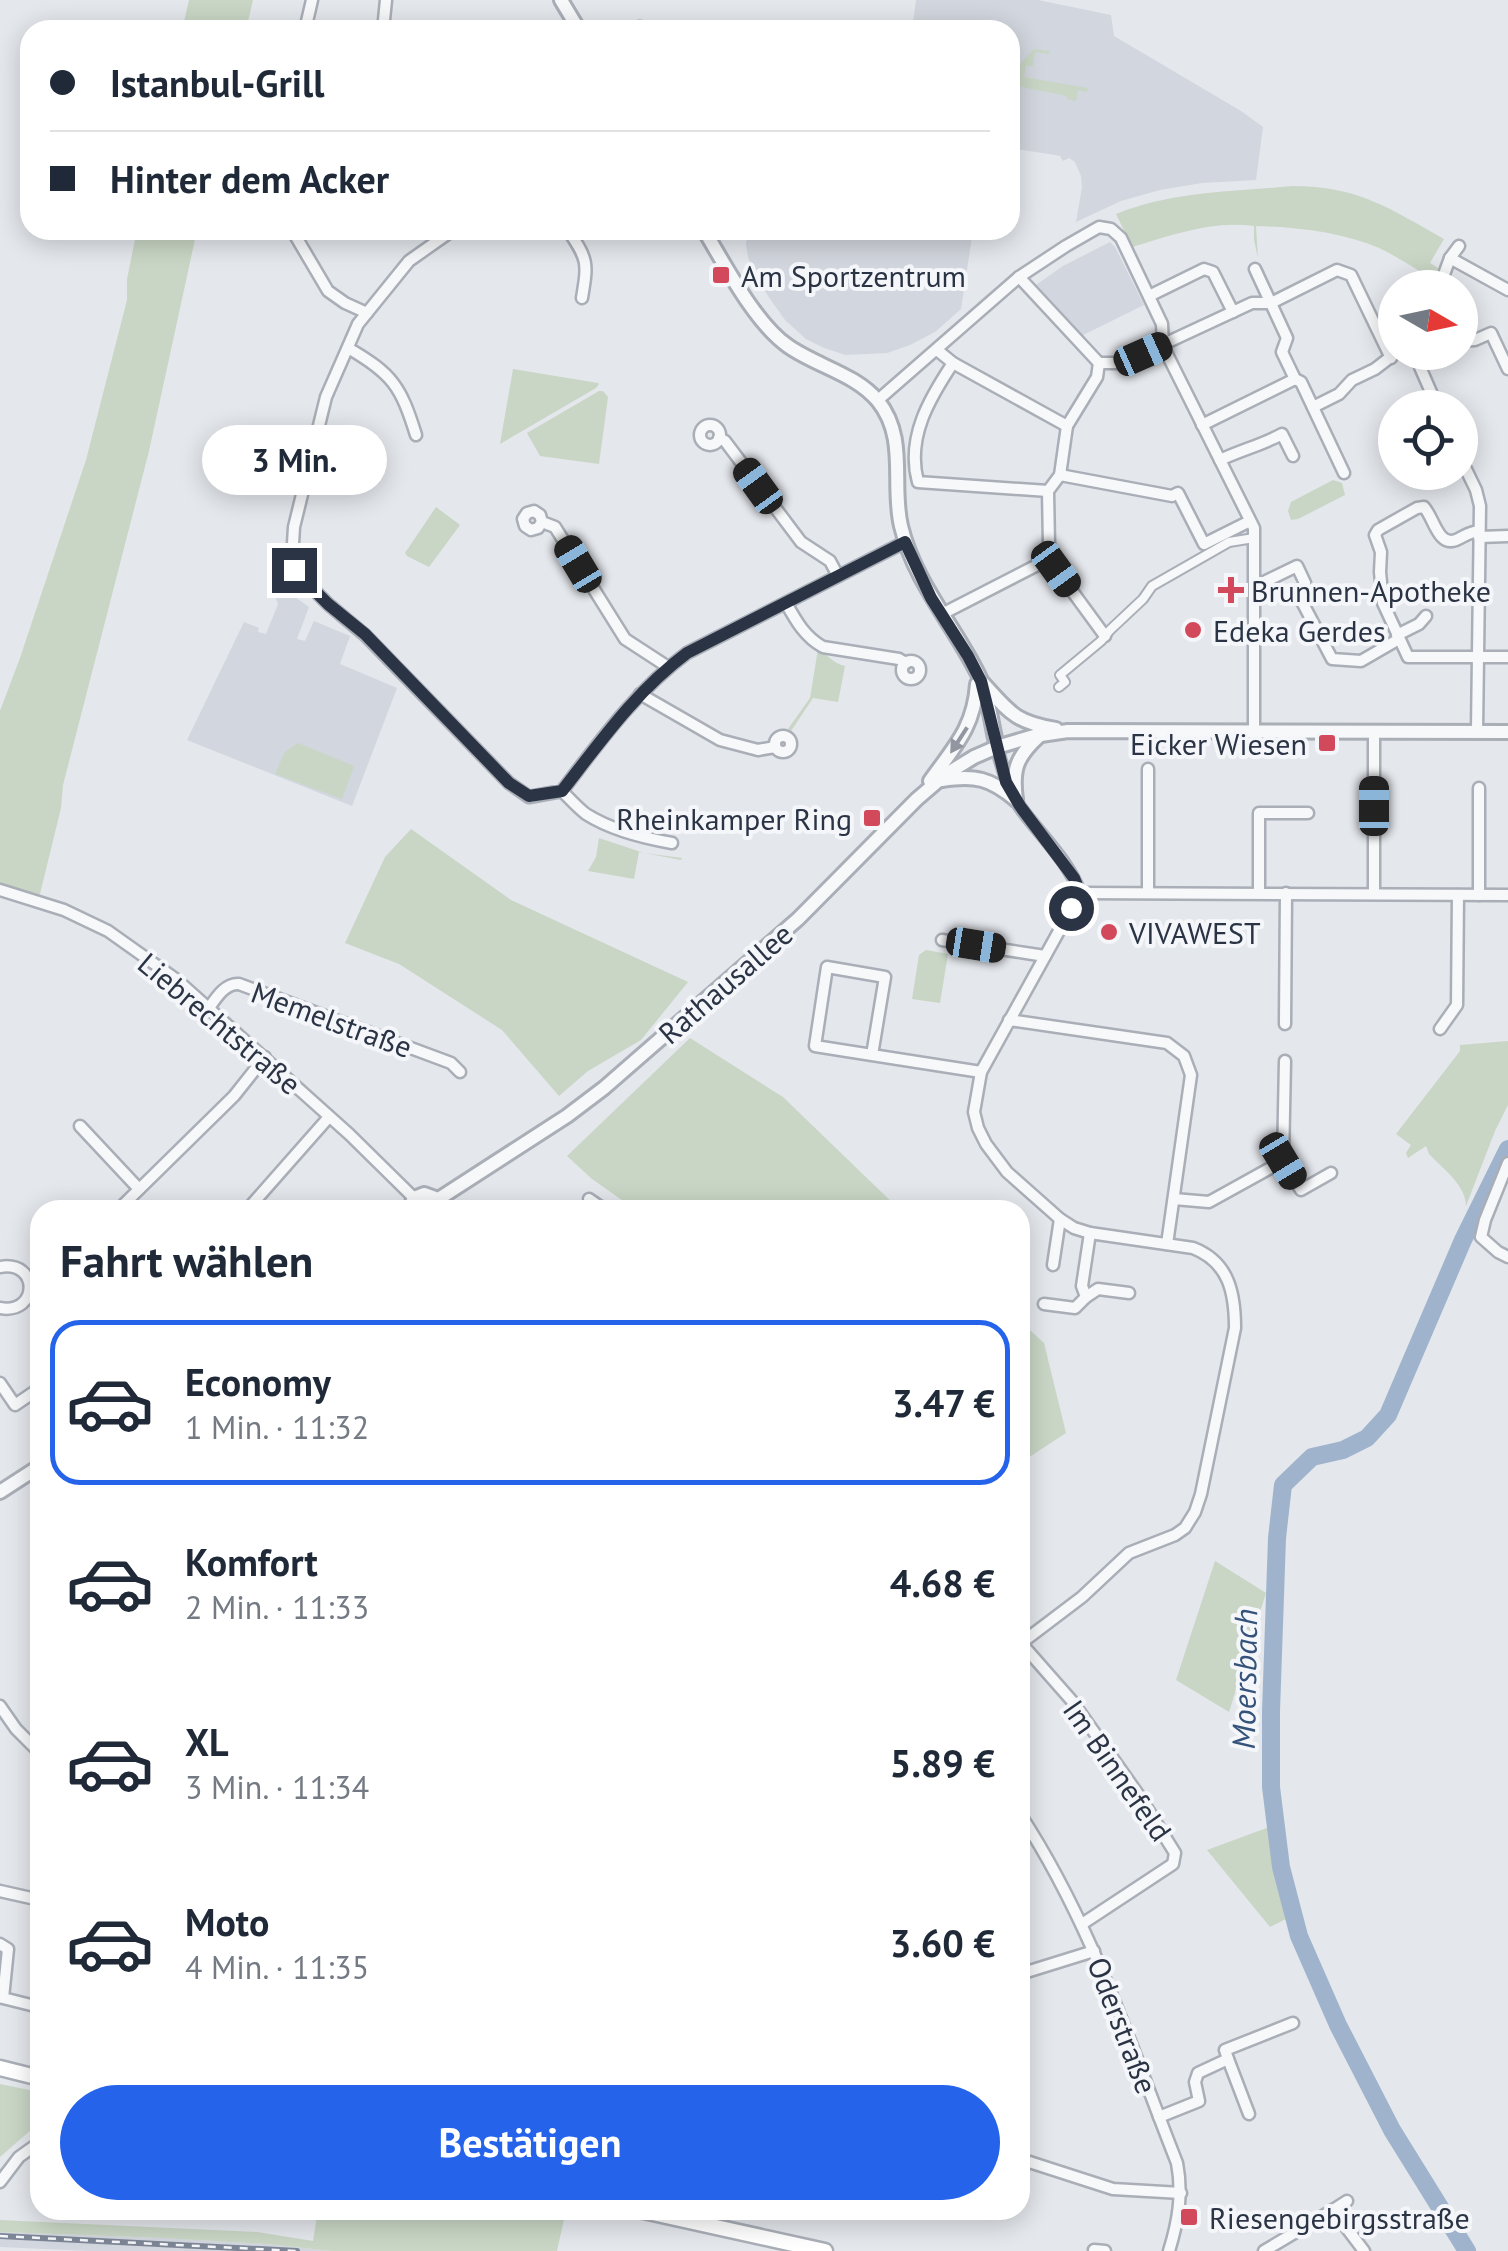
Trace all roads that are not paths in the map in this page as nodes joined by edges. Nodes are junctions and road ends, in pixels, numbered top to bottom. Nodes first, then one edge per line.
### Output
1 (298, 240) edge
2 (439, 240) edge
3 (575, 240) edge
4 (710, 240) edge
5 (1459, 246) dead end
6 (1450, 258) junction
7 (1256, 269) dead end
8 (1446, 270) edge
9 (1019, 277) junction
10 (1508, 290) edge
11 (1149, 296) junction
12 (582, 298) dead end
13 (1271, 302) junction
14 (1233, 312) junction
15 (366, 313) junction
16 (1378, 325) edge
17 (1478, 339) edge
18 (1163, 346) junction
19 (348, 348) junction
20 (937, 350) junction
21 (1098, 363) junction
22 (953, 364) junction
23 (1378, 367) edge
24 (1508, 369) edge
25 (1295, 379) junction
26 (878, 400) junction
27 (1312, 407) junction
28 (1202, 425) junction
29 (1067, 426) junction
30 (416, 436) dead end
31 (719, 438) dead end
32 (1293, 456) dead end
33 (1220, 460) junction
34 (1344, 473) dead end
35 (1060, 475) junction
36 (1476, 490) edge
37 (1048, 491) junction
38 (1250, 521) junction
39 (542, 522) dead end
40 (1479, 534) junction
41 (1508, 536) edge
42 (1254, 538) junction
43 (905, 542) junction
44 (1051, 558) junction
45 (838, 576) junction
46 (1255, 582) junction
47 (786, 603) junction
48 (942, 614) junction
49 (1426, 616) dead end
50 (1105, 636) junction
51 (1398, 637) junction
52 (1478, 657) junction
53 (1508, 657) edge
54 (906, 663) dead end
55 (668, 667) junction
56 (979, 676) junction
57 (1059, 687) dead end
58 (640, 694) junction
59 (1068, 730) junction
60 (1254, 730) junction
61 (1374, 731) junction
62 (1477, 731) junction
63 (1508, 732) edge
64 (1041, 734) junction
65 (775, 747) dead end
66 (997, 747) junction
67 (1148, 770) dead end
68 (939, 780) junction
69 (1479, 788) dead end
70 (562, 791) junction
71 (917, 799) junction
72 (1016, 800) junction
73 (1308, 813) dead end
74 (672, 843) dead end
75 (0, 890) edge
76 (1148, 892) junction
77 (1080, 893) junction
78 (1259, 893) junction
79 (1286, 893) junction
80 (1374, 894) junction
81 (1458, 895) junction
82 (1479, 895) junction
83 (1508, 896) edge
84 (942, 940) dead end
85 (1044, 956) junction
86 (208, 1008) junction
87 (1010, 1020) junction
88 (1285, 1024) dead end
89 (1440, 1028) dead end
90 (872, 1055) junction
91 (264, 1057) junction
92 (1285, 1061) dead end
93 (460, 1072) dead end
94 (981, 1072) junction
95 (329, 1116) junction
96 (80, 1126) dead end
97 (1283, 1161) junction
98 (1508, 1164) edge
99 (1330, 1173) dead end
100 (139, 1189) junction
101 (1174, 1199) junction
102 (128, 1200) edge
103 (256, 1200) edge
104 (408, 1200) edge
105 (446, 1200) edge
106 (1060, 1218) junction
107 (1090, 1233) junction
108 (1168, 1244) junction
109 (1508, 1257) edge
110 (1052, 1265) dead end
111 (0, 1267) edge
112 (30, 1279) edge
113 (30, 1292) edge
114 (1129, 1293) dead end
115 (1086, 1297) junction
116 (1044, 1304) dead end
117 (0, 1308) edge
118 (0, 1383) edge
119 (30, 1395) edge
120 (30, 1472) edge
121 (0, 1492) edge
122 (1030, 1637) edge
123 (1030, 1654) edge
124 (0, 1706) edge
125 (30, 1743) edge
126 (1030, 1830) edge
127 (0, 1890) edge
128 (30, 1898) edge
129 (1082, 1924) junction
130 (0, 1944) edge
131 (1094, 1951) junction
132 (1030, 1968) edge
133 (1, 1998) edge
134 (30, 2004) edge
135 (1293, 2024) dead end
136 (1228, 2059) junction
137 (0, 2068) edge
138 (30, 2078) edge
139 (1250, 2114) dead end
140 (1158, 2116) junction
141 (30, 2148) edge
142 (1030, 2163) edge
143 (2, 2174) edge
144 (1180, 2194) junction
145 (1347, 2202) dead end
146 (1333, 2210) junction
147 (684, 2220) edge
148 (1094, 2250) edge
149 (1171, 2250) edge
150 (825, 2251) edge
151 (1105, 2251) edge
152 (1264, 2251) edge
153 (1364, 2251) edge

1 - 15 street
2 - 15 street
3 - 12 street
4 - 26 street
5 - 6 street
6 - 8 street
6 - 10 street
7 - 13 street
9 - 11 street
9 - 20 street
9 - 21 street
11 - 14 street
11 - 18 street
13 - 14 street
13 - 16 street
13 - 25 street
14 - 18 street
15 - 19 street
17 - 24 street
18 - 21 street
18 - 28 street
19 - 30 street
19 - 70 street
20 - 22 street
20 - 26 street
21 - 29 street
22 - 29 street
22 - 37 street
23 - 27 street
25 - 27 street
25 - 28 street
26 - 43 street
27 - 34 street
28 - 33 street
29 - 35 street
31 - 45 street
32 - 33 street
33 - 38 street
35 - 37 street
35 - 38 street
36 - 40 street
37 - 44 street
38 - 42 street
39 - 55 street
40 - 41 street
40 - 51 street
40 - 52 street
42 - 46 street
42 - 50 street
43 - 45 street
43 - 48 street
44 - 48 street
44 - 50 street
45 - 47 street
46 - 51 street
46 - 60 street
47 - 54 street
47 - 55 street
48 - 56 street
49 - 51 street
50 - 57 street
51 - 52 street
52 - 53 street
52 - 62 street
55 - 58 street
56 - 59 street
56 - 66 street
56 -> 71 street
58 - 65 street
58 - 70 street
59 - 60 street
59 - 64 street, Rathausallee
60 - 61 street
61 - 62 street
61 - 80 street
62 - 63 street
64 - 66 street, Rathausallee
64 - 72 street
66 - 68 street, Rathausallee
66 - 72 street
67 - 76 street
68 - 71 street, Rathausallee
68 - 72 street
69 - 82 street
70 - 74 street
71 - 105 street, Rathausallee
72 - 77 street
73 - 78 street
75 - 86 street, Liebrechtstraße
76 - 77 street
76 - 78 street
77 - 85 street
78 - 79 street
79 - 80 street
79 - 88 street
80 - 81 street
81 - 82 street
81 - 89 street
82 - 83 street
84 - 85 street
85 - 87 street
86 - 91 street, Liebrechtstraße
86 - 93 street, Memelstraße
87 - 94 street
87 - 101 street
90 - 90 street
90 - 94 street
91 - 95 street, Liebrechtstraße
91 - 100 street
92 - 97 street
94 - 106 street
95 - 103 street
95 - 104 street, Liebrechtstraße
96 - 100 street
97 - 99 street
97 - 101 street
98 - 109 street
100 - 102 street
101 - 108 street
106 - 107 street
106 - 110 street
107 - 108 street
107 - 115 street
108 - 122 street
111 - 112 street
113 - 117 street
114 - 115 street
115 - 116 street
118 - 119 street
120 - 121 street
123 - 129 street, Im Binnefeld
124 - 125 street
126 - 129 street, Oderstraße
127 - 128 street
129 - 131 street, Oderstraße
130 - 133 street
131 - 132 street
131 - 140 street, Oderstraße
133 - 134 street
135 - 136 street
136 - 139 street
136 - 140 street
137 - 138 main road
140 - 144 street, Oderstraße
141 - 143 street
142 - 144 street
144 - 149 street, Oderstraße
145 - 146 street
146 - 152 street
146 - 153 street
147 - 150 main road
148 - 151 street

